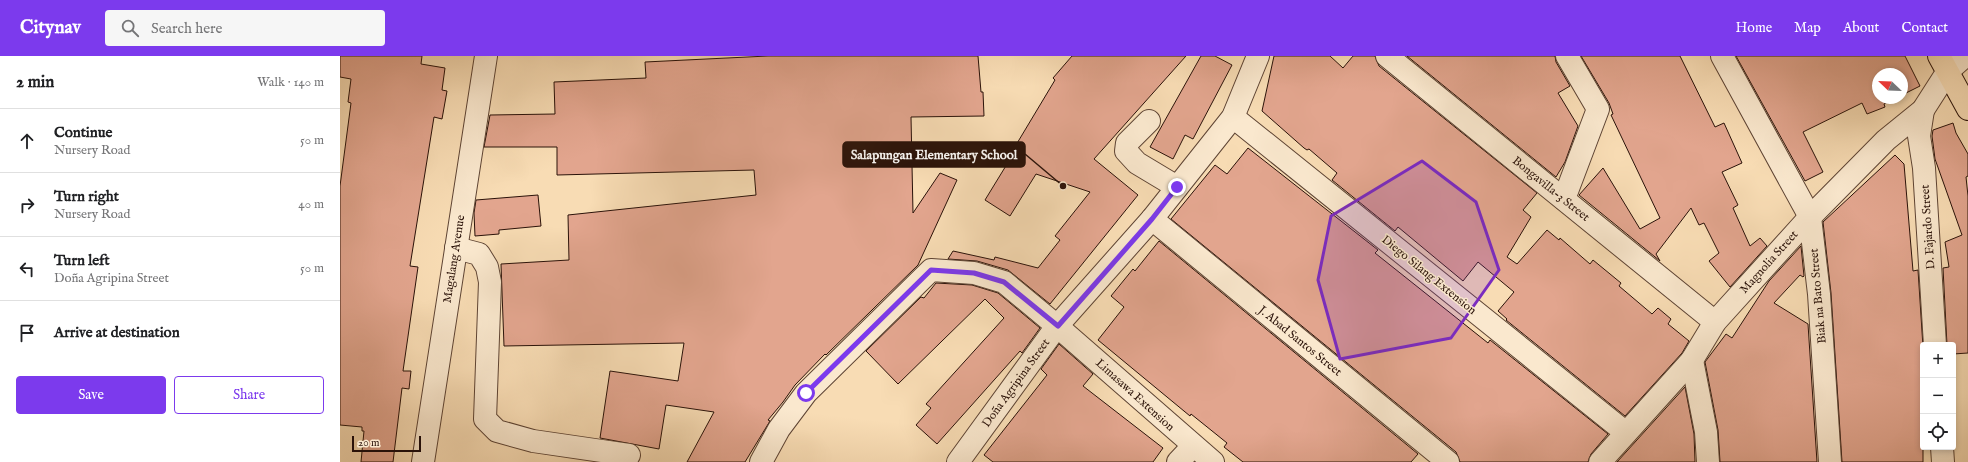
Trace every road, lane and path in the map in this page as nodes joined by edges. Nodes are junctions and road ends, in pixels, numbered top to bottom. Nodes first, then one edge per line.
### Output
1 (486, 56) edge
2 (1258, 56) edge
3 (1387, 56) edge
4 (1567, 56) edge
5 (1722, 56) edge
6 (1965, 56) edge
7 (1944, 64) edge
8 (1968, 109) edge
9 (1923, 110) junction
10 (1233, 117) junction
11 (1149, 121) dead end
12 (1177, 187) junction
13 (1564, 200) junction
14 (1810, 217) junction
15 (1152, 219) junction
16 (456, 248) junction
17 (1715, 322) junction
18 (1058, 326) junction
19 (1935, 342) edge
20 (1692, 360) junction
21 (1625, 432) junction
22 (1192, 446) junction
23 (1942, 450) edge
24 (629, 455) dead end
25 (422, 462) edge
26 (761, 462) edge
27 (958, 462) edge
28 (1178, 462) edge
29 (1213, 462) edge
30 (1448, 462) edge
31 (1600, 462) edge
32 (1708, 462) edge
33 (1830, 462) edge
34 (1943, 462) edge

1 - 16 street, Magalang Avenue
2 - 10 street, Doña Agripina Street
3 - 13 street, Bongavilla-3 Street
4 - 13 street
5 - 14 street, Biak na Bato Street
6 - 7 street, Magnolia Street
7 - 8 main road
7 - 9 street, Magnolia Street
9 - 14 street, Magnolia Street
9 - 19 street, D. Fajardo Street
10 - 12 street, Doña Agripina Street
10 - 21 street, Diego Silang Extension
11 - 12 street
12 - 15 street, Doña Agripina Street
13 - 17 street, Bongavilla-3 Street
14 - 17 street, Magnolia Street
14 - 33 street, Biak na Bato Street
15 - 18 street, Doña Agripina Street
15 - 30 street, J. Abad Santos Street
16 - 24 street
16 - 25 street, Magalang Avenue
17 - 20 street, Magnolia Street
18 - 22 street, Limasawa Extension
18 - 26 street, Limasawa Extension
18 - 27 street, Doña Agripina Street
20 - 21 street, Magnolia Street
20 - 32 street
21 - 31 street, Magnolia Street
22 - 28 street
22 - 29 street, Limasawa Extension
23 - 34 street

